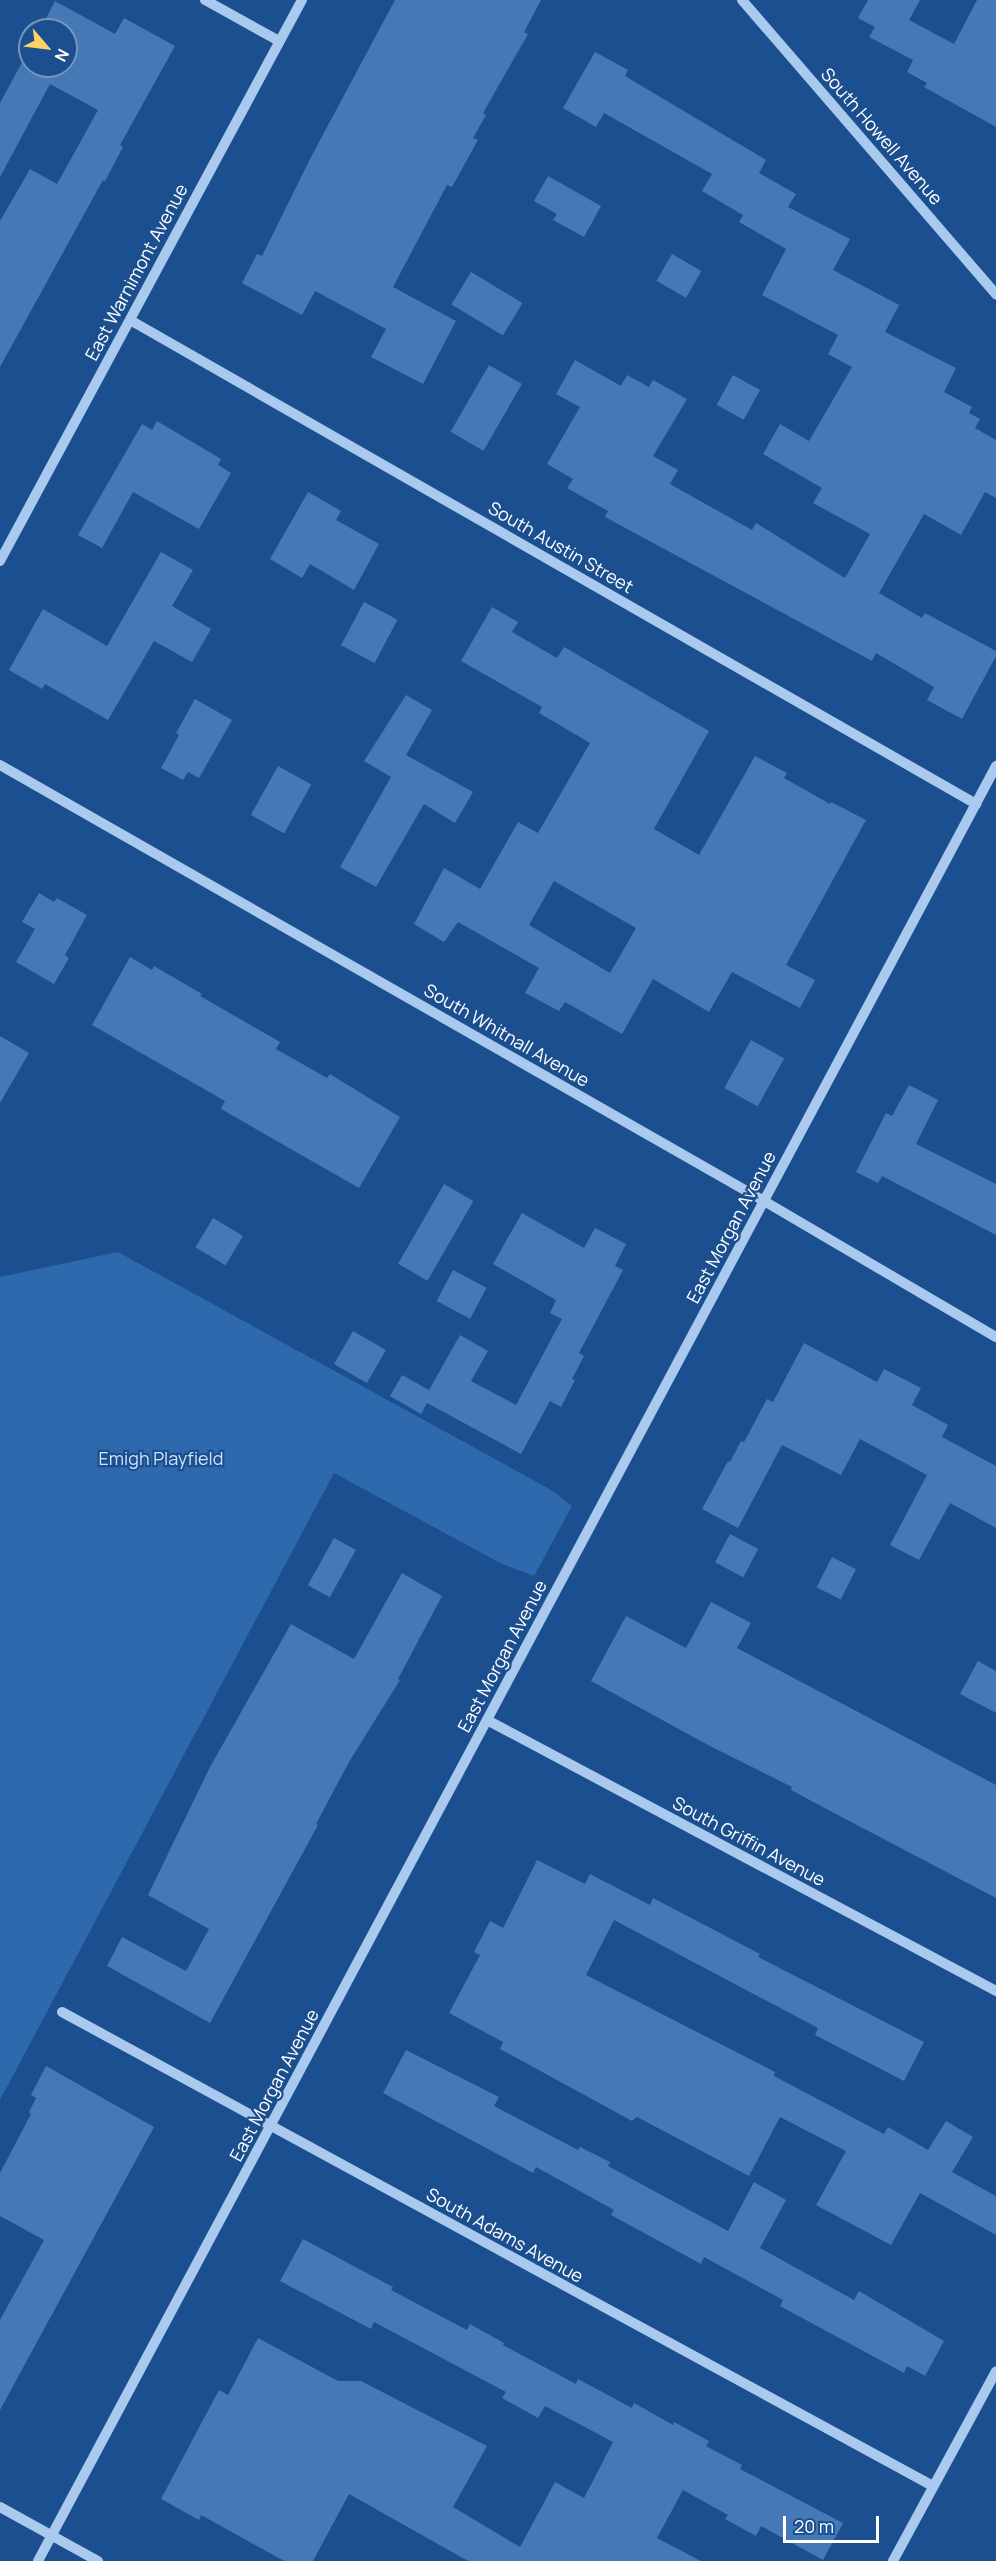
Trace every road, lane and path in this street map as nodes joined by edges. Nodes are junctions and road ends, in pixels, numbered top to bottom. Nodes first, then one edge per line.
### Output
1 (205, 0) edge
2 (302, 0) edge
3 (742, 0) edge
4 (279, 41) junction
5 (996, 294) edge
6 (130, 320) junction
7 (0, 561) edge
8 (0, 765) edge
9 (996, 766) edge
10 (976, 804) junction
11 (764, 1201) junction
12 (996, 1337) edge
13 (487, 1720) junction
14 (996, 1991) edge
15 (62, 2012) dead end
16 (270, 2126) junction
17 (996, 2371) edge
18 (933, 2486) junction
19 (0, 2507) edge
20 (51, 2536) junction
21 (38, 2561) edge
22 (98, 2561) edge
23 (893, 2561) edge

1 - 4 street
2 - 4 street, East Warnimont Avenue
3 - 5 street, South Howell Avenue
4 - 6 street, East Warnimont Avenue
6 - 7 street, East Warnimont Avenue
6 - 10 street, South Austin Street
8 - 11 street, South Whitnall Avenue
9 - 10 street, East Morgan Avenue
10 - 11 street, East Morgan Avenue
11 - 12 street, South Whitnall Avenue
11 - 13 street, East Morgan Avenue
13 - 14 street, South Griffin Avenue
13 - 16 street, East Morgan Avenue
15 - 16 street, South Adams Avenue
16 - 18 street, South Adams Avenue
16 - 20 street, East Morgan Avenue
17 - 18 street
18 - 23 street
19 - 20 street
20 - 21 street, East Morgan Avenue
20 - 22 street

